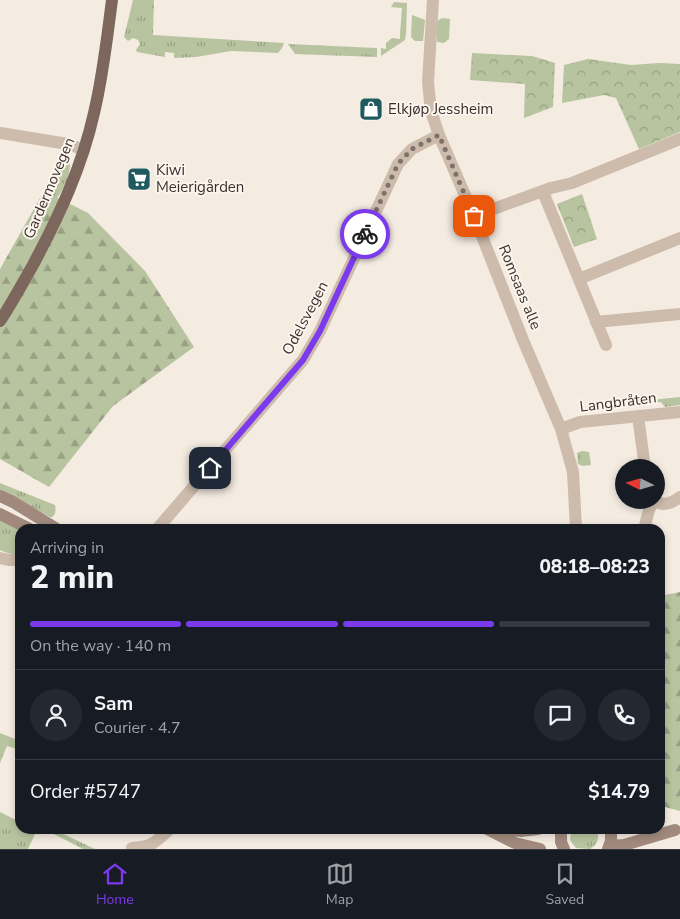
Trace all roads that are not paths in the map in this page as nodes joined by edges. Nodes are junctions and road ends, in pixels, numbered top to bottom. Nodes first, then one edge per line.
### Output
1 (112, 0) edge
2 (433, 0) edge
3 (0, 132) edge
4 (439, 135) junction
5 (680, 139) edge
6 (84, 150) junction
7 (543, 192) junction
8 (474, 216) junction
9 (680, 238) edge
10 (579, 279) junction
11 (680, 314) edge
12 (0, 321) edge
13 (596, 322) junction
14 (606, 345) dead end
15 (680, 412) edge
16 (638, 416) junction
17 (561, 429) junction
18 (644, 459) edge
19 (0, 496) edge
20 (680, 497) edge
21 (665, 504) edge
22 (650, 509) edge
23 (0, 514) edge
24 (20, 524) edge
25 (42, 524) edge
26 (161, 524) edge
27 (576, 524) edge
28 (645, 524) edge
29 (0, 558) edge
30 (15, 560) edge
31 (665, 827) edge
32 (678, 831) edge
33 (165, 834) edge
34 (494, 834) edge
35 (561, 834) edge
36 (612, 834) edge
37 (132, 848) dead end
38 (608, 848) edge
39 (540, 849) edge
40 (564, 849) edge

1 - 6 main road, Gardermovegen
2 - 4 street, Romsaas alle
3 - 6 street
4 - 8 street, Romsaas alle
4 - 26 street, Odelsvegen
5 - 7 street
6 - 12 main road, Gardermovegen
7 - 8 street
7 - 10 street
8 - 17 street, Romsaas alle
9 - 10 street
10 - 13 street
11 - 13 street
13 - 14 street
15 - 16 street, Langbråten
16 - 17 street, Langbråten
16 - 18 street
17 - 27 street, Romsaas alle
19 - 25 main road
20 - 21 street
22 - 28 street
23 - 24 main road
29 - 30 street
31 - 32 main road
32 - 38 main road
33 - 37 street
34 - 39 main road
35 - 40 main road
36 - 38 main road

